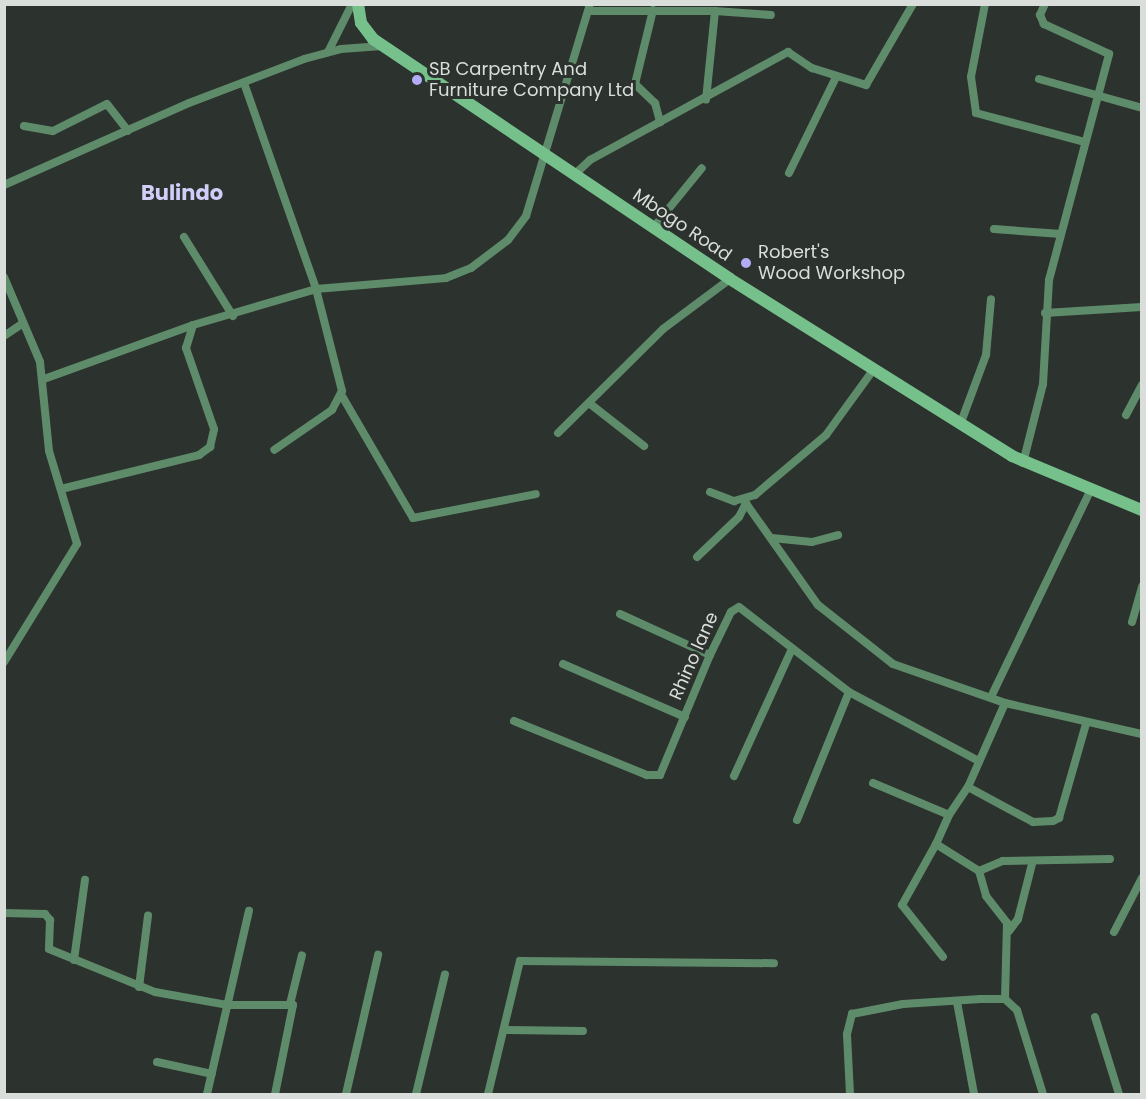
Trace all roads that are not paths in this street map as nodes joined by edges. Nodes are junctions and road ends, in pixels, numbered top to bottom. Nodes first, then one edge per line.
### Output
1 (352, 4) edge
2 (358, 4) edge
3 (913, 4) edge
4 (985, 4) edge
5 (1045, 4) edge
6 (590, 8) edge
7 (653, 10) junction
8 (715, 11) junction
9 (771, 15) dead end
10 (385, 47) junction
11 (328, 52) junction
12 (836, 77) junction
13 (1039, 79) dead end
14 (244, 84) junction
15 (1096, 97) junction
16 (705, 100) junction
17 (1142, 108) edge
18 (660, 122) junction
19 (24, 126) dead end
20 (128, 131) junction
21 (1084, 142) junction
22 (543, 156) junction
23 (702, 168) dead end
24 (789, 173) dead end
25 (574, 175) junction
26 (4, 185) edge
27 (653, 228) junction
28 (994, 229) dead end
29 (1061, 234) junction
30 (183, 237) dead end
31 (4, 277) edge
32 (730, 279) junction
33 (316, 289) junction
34 (991, 299) dead end
35 (1142, 307) edge
36 (1045, 312) junction
37 (232, 316) junction
38 (23, 323) junction
39 (193, 325) junction
40 (4, 336) edge
41 (874, 369) junction
42 (44, 379) junction
43 (1142, 385) edge
44 (342, 396) junction
45 (589, 403) junction
46 (1126, 416) dead end
47 (960, 425) junction
48 (558, 433) dead end
49 (644, 446) dead end
50 (274, 450) dead end
51 (1023, 463) junction
52 (61, 489) junction
53 (1090, 491) junction
54 (710, 492) dead end
55 (536, 494) dead end
56 (745, 502) junction
57 (1142, 510) edge
58 (838, 535) dead end
59 (772, 538) junction
60 (697, 557) dead end
61 (1142, 586) edge
62 (620, 614) dead end
63 (1132, 622) dead end
64 (791, 651) junction
65 (710, 655) junction
66 (4, 662) edge
67 (563, 664) dead end
68 (849, 692) junction
69 (991, 697) junction
70 (1005, 703) junction
71 (685, 717) junction
72 (514, 721) dead end
73 (1086, 724) junction
74 (1142, 734) edge
75 (979, 761) junction
76 (734, 776) dead end
77 (873, 783) dead end
78 (968, 787) junction
79 (949, 815) junction
80 (797, 820) dead end
81 (936, 844) junction
82 (1110, 859) dead end
83 (1032, 864) junction
84 (979, 871) junction
85 (1142, 878) edge
86 (85, 880) dead end
87 (249, 911) dead end
88 (4, 913) edge
89 (148, 916) dead end
90 (1009, 931) junction
91 (1114, 932) dead end
92 (302, 955) dead end
93 (378, 955) dead end
94 (943, 957) dead end
95 (74, 960) junction
96 (774, 963) dead end
97 (446, 974) dead end
98 (139, 987) junction
99 (1005, 999) junction
100 (957, 1002) junction
101 (290, 1004) junction
102 (227, 1005) junction
103 (1095, 1017) dead end
104 (504, 1030) junction
105 (583, 1031) dead end
106 (157, 1062) dead end
107 (212, 1074) junction
108 (207, 1095) edge
109 (275, 1095) edge
110 (346, 1095) edge
111 (416, 1095) edge
112 (488, 1095) edge
113 (850, 1095) edge
114 (974, 1095) edge
115 (1043, 1095) edge
116 (1119, 1095) edge

1 - 11 street
2 - 10 main road, Mbogo Road
3 - 12 street
4 - 21 street
5 - 15 street
6 - 7 street
6 - 22 street
7 - 8 street
7 - 18 street
8 - 9 street
8 - 16 street
10 - 11 street
10 - 22 main road, Mbogo Road
11 - 14 street
12 - 16 street
12 - 24 street
13 - 15 street
14 - 20 street
14 - 33 street
15 - 17 street
15 - 21 street
16 - 18 street
18 - 25 street
19 - 20 street
20 - 26 street
21 - 29 street
22 - 25 main road, Mbogo Road
22 - 33 street
23 - 27 street
25 - 27 main road, Mbogo Road
27 - 32 main road, Mbogo Road
28 - 29 street
29 - 36 street
30 - 37 street
31 - 38 street
32 - 41 main road, Mbogo Road
32 - 45 street
33 - 37 street
33 - 44 street
34 - 47 street
35 - 36 street
36 - 51 street
37 - 39 street
38 - 40 street
38 - 42 street
39 - 42 street
39 - 52 street
41 - 47 main road, Mbogo Road
41 - 56 street
42 - 52 street
43 - 46 street
44 - 50 street
44 - 55 street
45 - 48 street
45 - 49 street
47 - 51 main road, Mbogo Road
51 - 53 main road, Mbogo Road
52 - 66 street
53 - 57 main road, Mbogo Road
53 - 69 street
54 - 56 street
56 - 59 street
56 - 60 street
58 - 59 street
59 - 69 street
61 - 63 street
62 - 65 street
64 - 65 street, Rhino lane
64 - 68 street, Rhino lane
64 - 76 street
65 - 71 street, Rhino lane
67 - 71 street
68 - 75 street, Rhino lane
68 - 80 street
69 - 70 street
70 - 73 street
70 - 75 street
71 - 72 street, Rhino lane
73 - 74 street
73 - 78 street
75 - 78 street
77 - 79 street
78 - 79 street
79 - 81 street
81 - 84 street
81 - 94 street
82 - 83 street
83 - 84 street
83 - 90 street
84 - 90 street
85 - 91 street
86 - 95 street
87 - 102 street
88 - 95 street
89 - 98 street
90 - 99 street
92 - 101 street
93 - 110 street
95 - 98 street
96 - 104 street
97 - 111 street
98 - 102 street
99 - 100 street
99 - 115 street
100 - 113 street
100 - 114 street
101 - 102 street
101 - 109 street
102 - 107 street
103 - 116 street
104 - 105 street
104 - 112 street
106 - 107 street
107 - 108 street

